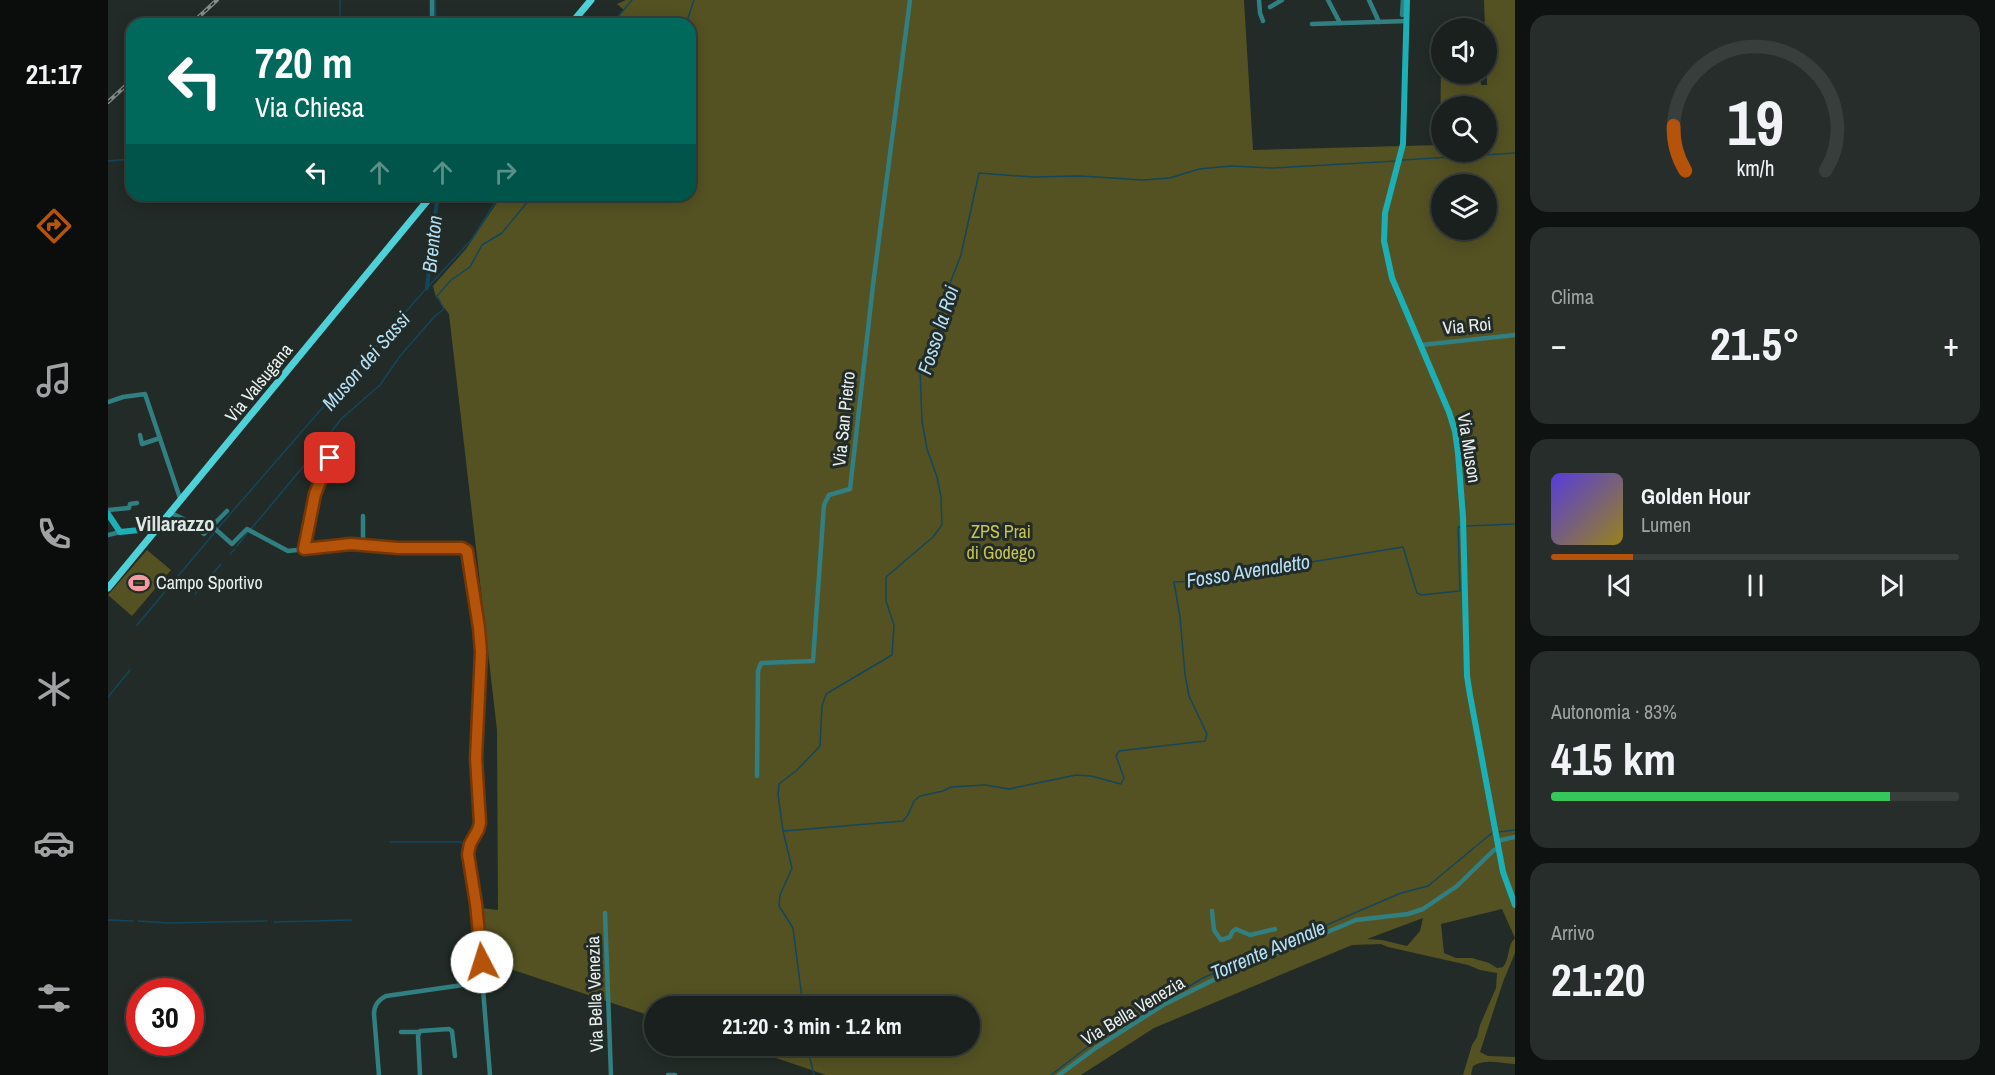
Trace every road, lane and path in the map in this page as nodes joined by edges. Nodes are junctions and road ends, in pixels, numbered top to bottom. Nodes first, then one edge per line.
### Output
1 (432, 0) edge
2 (591, 0) edge
3 (910, 0) edge
4 (1259, 0) edge
5 (1282, 0) edge
6 (1328, 0) edge
7 (1369, 0) edge
8 (1405, 1) edge
9 (1270, 7) dead end
10 (1402, 15) dead end
11 (432, 18) edge
12 (576, 18) edge
13 (1263, 21) dead end
14 (1407, 21) junction
15 (1379, 22) junction
16 (1340, 23) junction
17 (1312, 24) dead end
18 (427, 201) edge
19 (1515, 335) edge
20 (1421, 345) junction
21 (108, 402) edge
22 (140, 435) dead end
23 (160, 438) junction
24 (333, 454) dead end
25 (181, 501) junction
26 (137, 503) dead end
27 (227, 511) dead end
28 (108, 512) edge
29 (171, 513) junction
30 (363, 516) dead end
31 (216, 530) junction
32 (156, 531) junction
33 (120, 532) junction
34 (108, 535) edge
35 (363, 546) junction
36 (304, 549) junction
37 (108, 588) edge
38 (757, 776) dead end
39 (1515, 837) edge
40 (1498, 845) junction
41 (1515, 905) edge
42 (1212, 911) dead end
43 (605, 913) dead end
44 (1275, 928) dead end
45 (484, 982) junction
46 (402, 1032) dead end
47 (419, 1032) junction
48 (455, 1056) dead end
49 (1068, 1068) junction
50 (379, 1075) edge
51 (420, 1075) edge
52 (490, 1075) edge
53 (611, 1075) edge
54 (668, 1075) edge
55 (675, 1075) edge
56 (1059, 1075) edge
57 (1071, 1075) edge

1 - 11 street
2 - 12 main road
3 - 38 street, Via San Pietro
4 - 13 street
5 - 9 street
6 - 16 street
7 - 15 street
8 - 10 street
8 - 14 main road, Via Muson
14 - 15 street
14 - 20 main road, Via Muson
15 - 16 street
16 - 17 street
18 - 25 main road, Via Valsugana
19 - 20 street, Via Roi
20 - 40 main road, Via Muson
21 - 23 street
22 - 23 street
23 - 25 street
24 - 36 street
25 - 29 main road, Via Valsugana
26 - 28 street
27 - 31 street
28 - 33 main road
29 - 31 street
29 - 32 main road, Via Valsugana
30 - 35 street
31 - 36 street
32 - 33 main road
32 - 37 main road, Via Valsugana
33 - 34 street
35 - 36 street
35 - 45 street
39 - 40 street
40 - 41 main road, Via Muson
40 - 49 street, Via Bella Venezia
42 - 44 street
43 - 53 street, Via Bella Venezia
45 - 50 street
45 - 52 street
46 - 47 street
47 - 48 street
47 - 51 street
49 - 56 street, Via Bella Venezia
49 - 57 street
54 - 55 street

